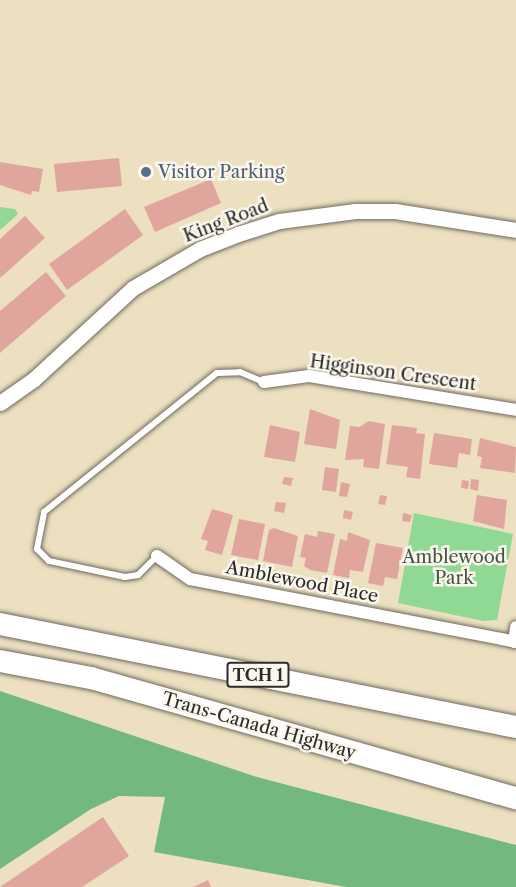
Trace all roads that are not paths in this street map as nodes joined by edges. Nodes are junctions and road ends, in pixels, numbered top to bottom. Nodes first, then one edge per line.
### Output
1 (516, 230) edge
2 (264, 382) joint
3 (0, 404) edge
4 (516, 410) edge
5 (157, 556) joint
6 (0, 624) edge
7 (516, 627) edge
8 (515, 642) edge
9 (0, 661) edge
10 (516, 727) edge
11 (516, 798) edge

1 - 3 street, King Road
2 - 4 street, Higginson Crescent
2 - 5 lane
5 - 8 street, Amblewood Place
6 - 10 highway, TCH 1
7 - 8 street
9 - 11 highway, Trans-Canada Highway

